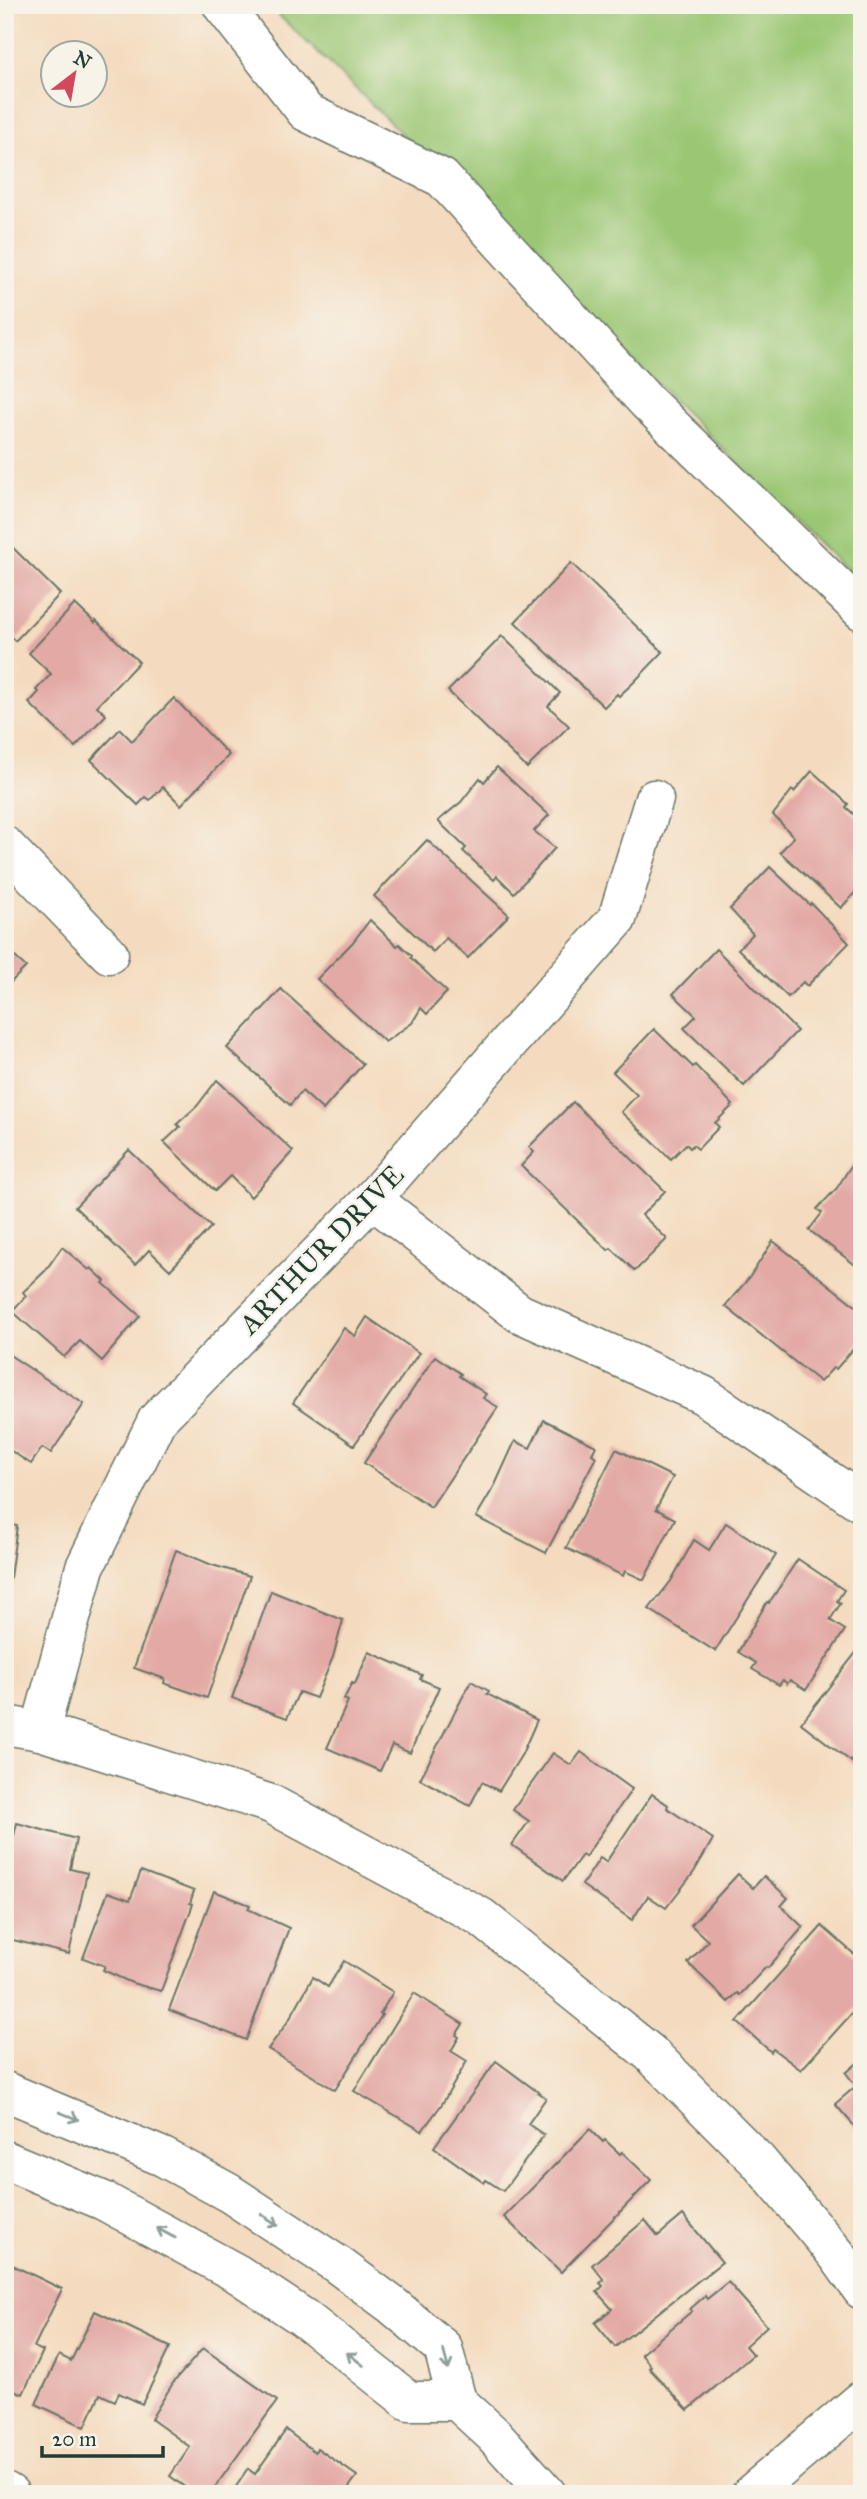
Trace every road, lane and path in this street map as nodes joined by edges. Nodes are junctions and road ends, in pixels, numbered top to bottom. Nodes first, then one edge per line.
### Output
1 (222, 5) edge
2 (862, 611) edge
3 (654, 799) dead end
4 (5, 846) edge
5 (109, 954) dead end
6 (372, 1199) junction
7 (857, 1490) edge
8 (23, 1728) edge
9 (5, 2091) edge
10 (5, 2160) edge
11 (862, 2290) edge
12 (862, 2400) edge
13 (457, 2401) junction
14 (5, 2491) edge
15 (10, 2494) edge
16 (547, 2494) edge
17 (751, 2494) edge

1 - 2 street
3 - 6 street, ARTHUR DRIVE
4 - 5 street
6 - 7 street
6 - 8 street, ARTHUR DRIVE
8 - 11 street
9 -> 13 street
13 -> 10 street
12 - 17 street
13 - 16 street
14 - 15 street

